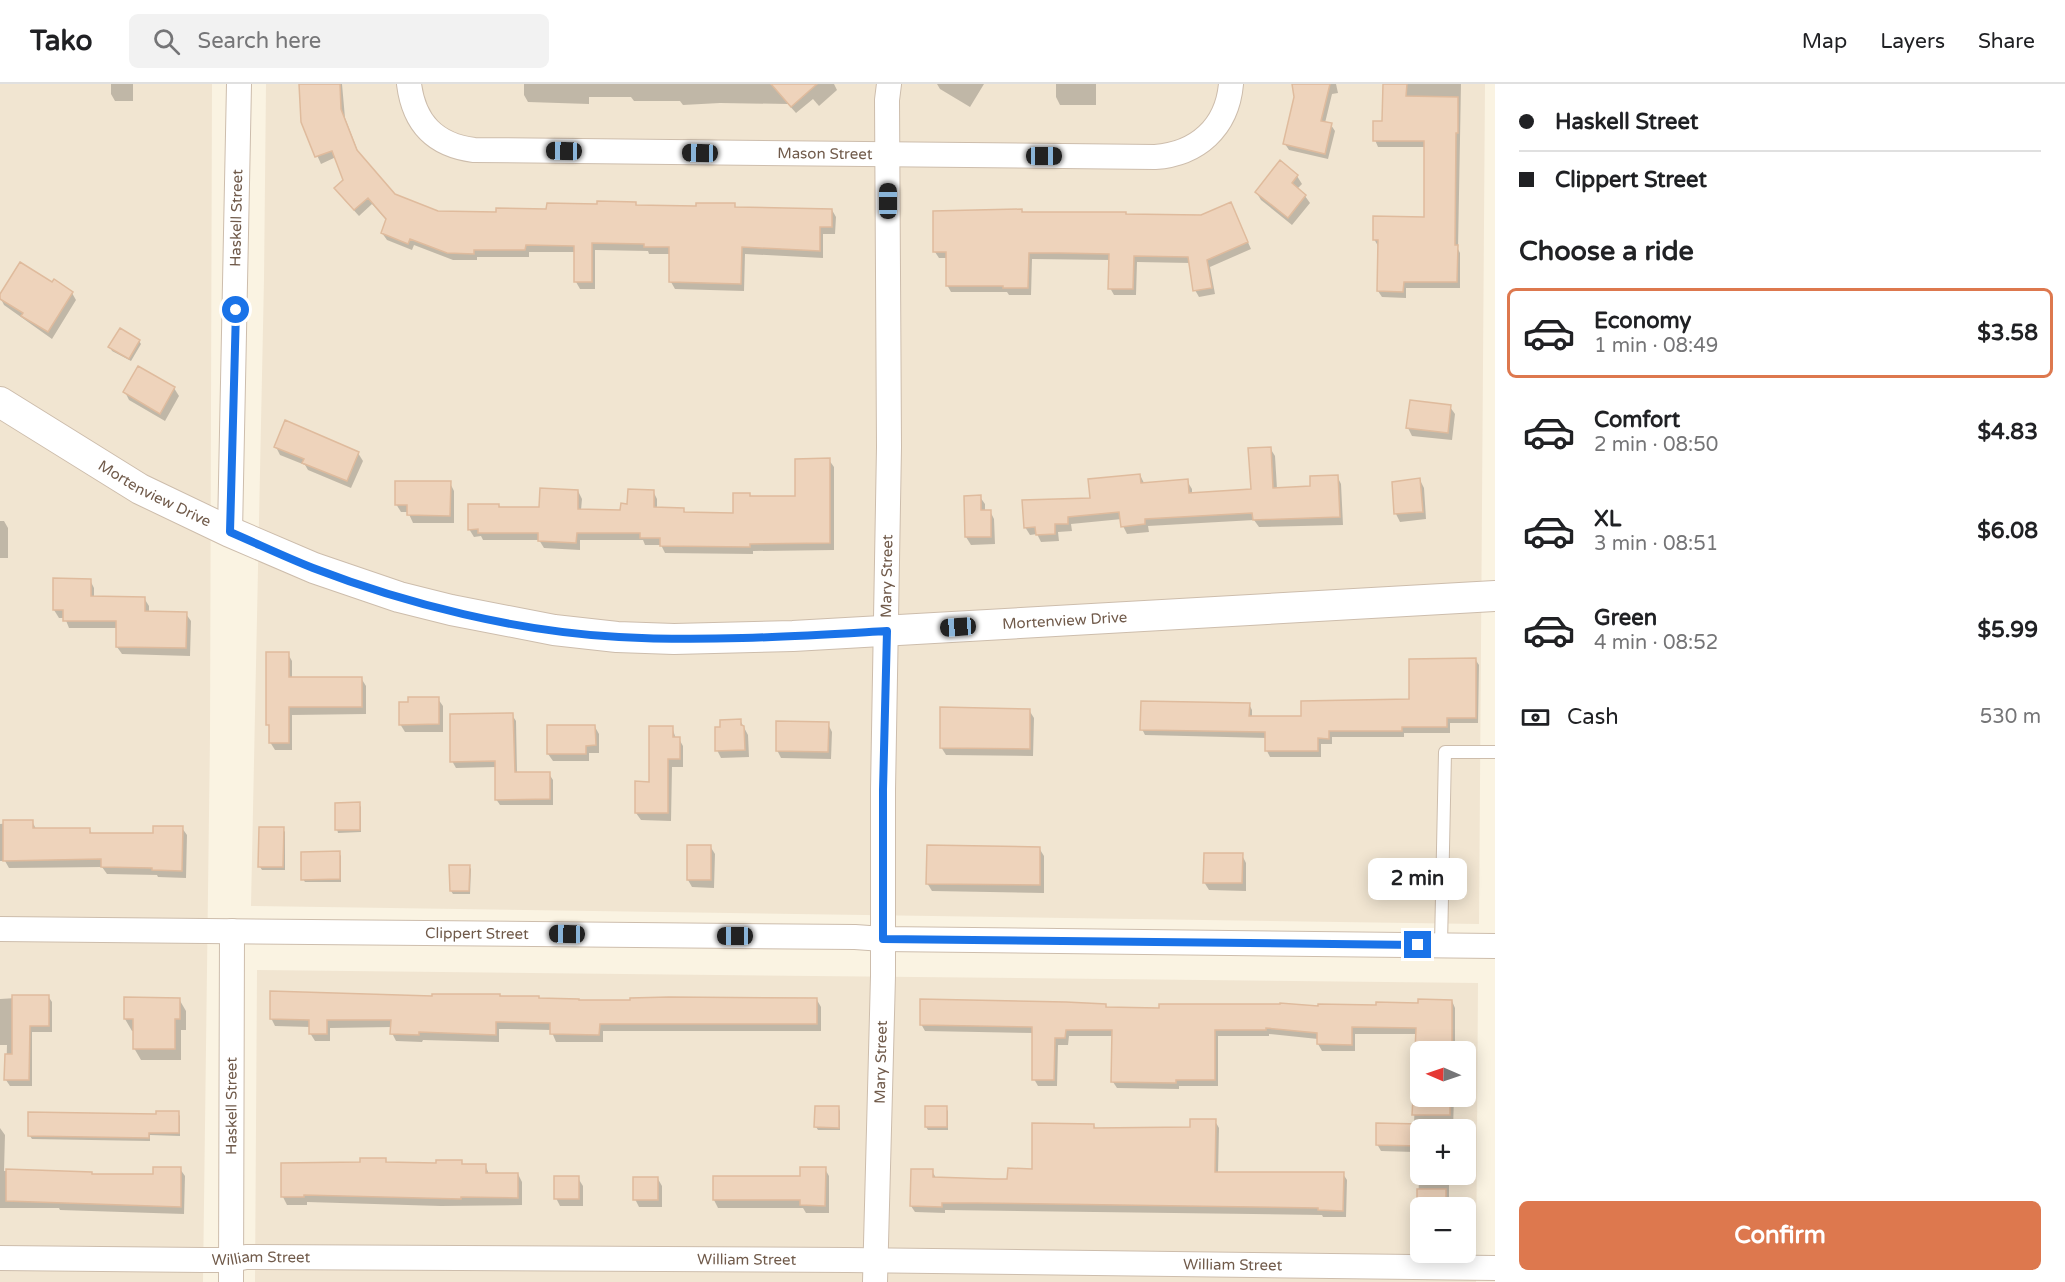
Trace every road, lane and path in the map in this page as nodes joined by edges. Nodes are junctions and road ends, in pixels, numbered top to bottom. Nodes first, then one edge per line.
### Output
1 (239, 84) edge
2 (409, 84) edge
3 (889, 84) edge
4 (1231, 84) edge
5 (888, 155) junction
6 (0, 402) edge
7 (230, 532) junction
8 (1495, 596) edge
9 (887, 631) junction
10 (1495, 752) edge
11 (0, 929) edge
12 (232, 931) junction
13 (883, 939) junction
14 (1441, 945) junction
15 (1495, 946) edge
16 (0, 1258) edge
17 (1495, 1268) edge
18 (231, 1271) edge
19 (875, 1271) edge

1 - 7 street, Haskell Street
2 - 5 street, Mason Street
3 - 5 street, Mary Street
4 - 5 street, Mason Street
5 - 9 street, Mary Street
6 - 7 street, Mortenview Drive
7 - 9 street, Mortenview Drive
8 - 9 street, Mortenview Drive
9 - 13 street, Mary Street
10 - 14 lane
11 - 12 street, Clippert Street
12 - 13 street, Clippert Street
12 - 18 street, Haskell Street
13 - 14 street, Clippert Street
13 - 19 street, Mary Street
14 - 15 street, Clippert Street
16 - 18 street, William Street
17 - 19 street, William Street
18 - 19 street, William Street

